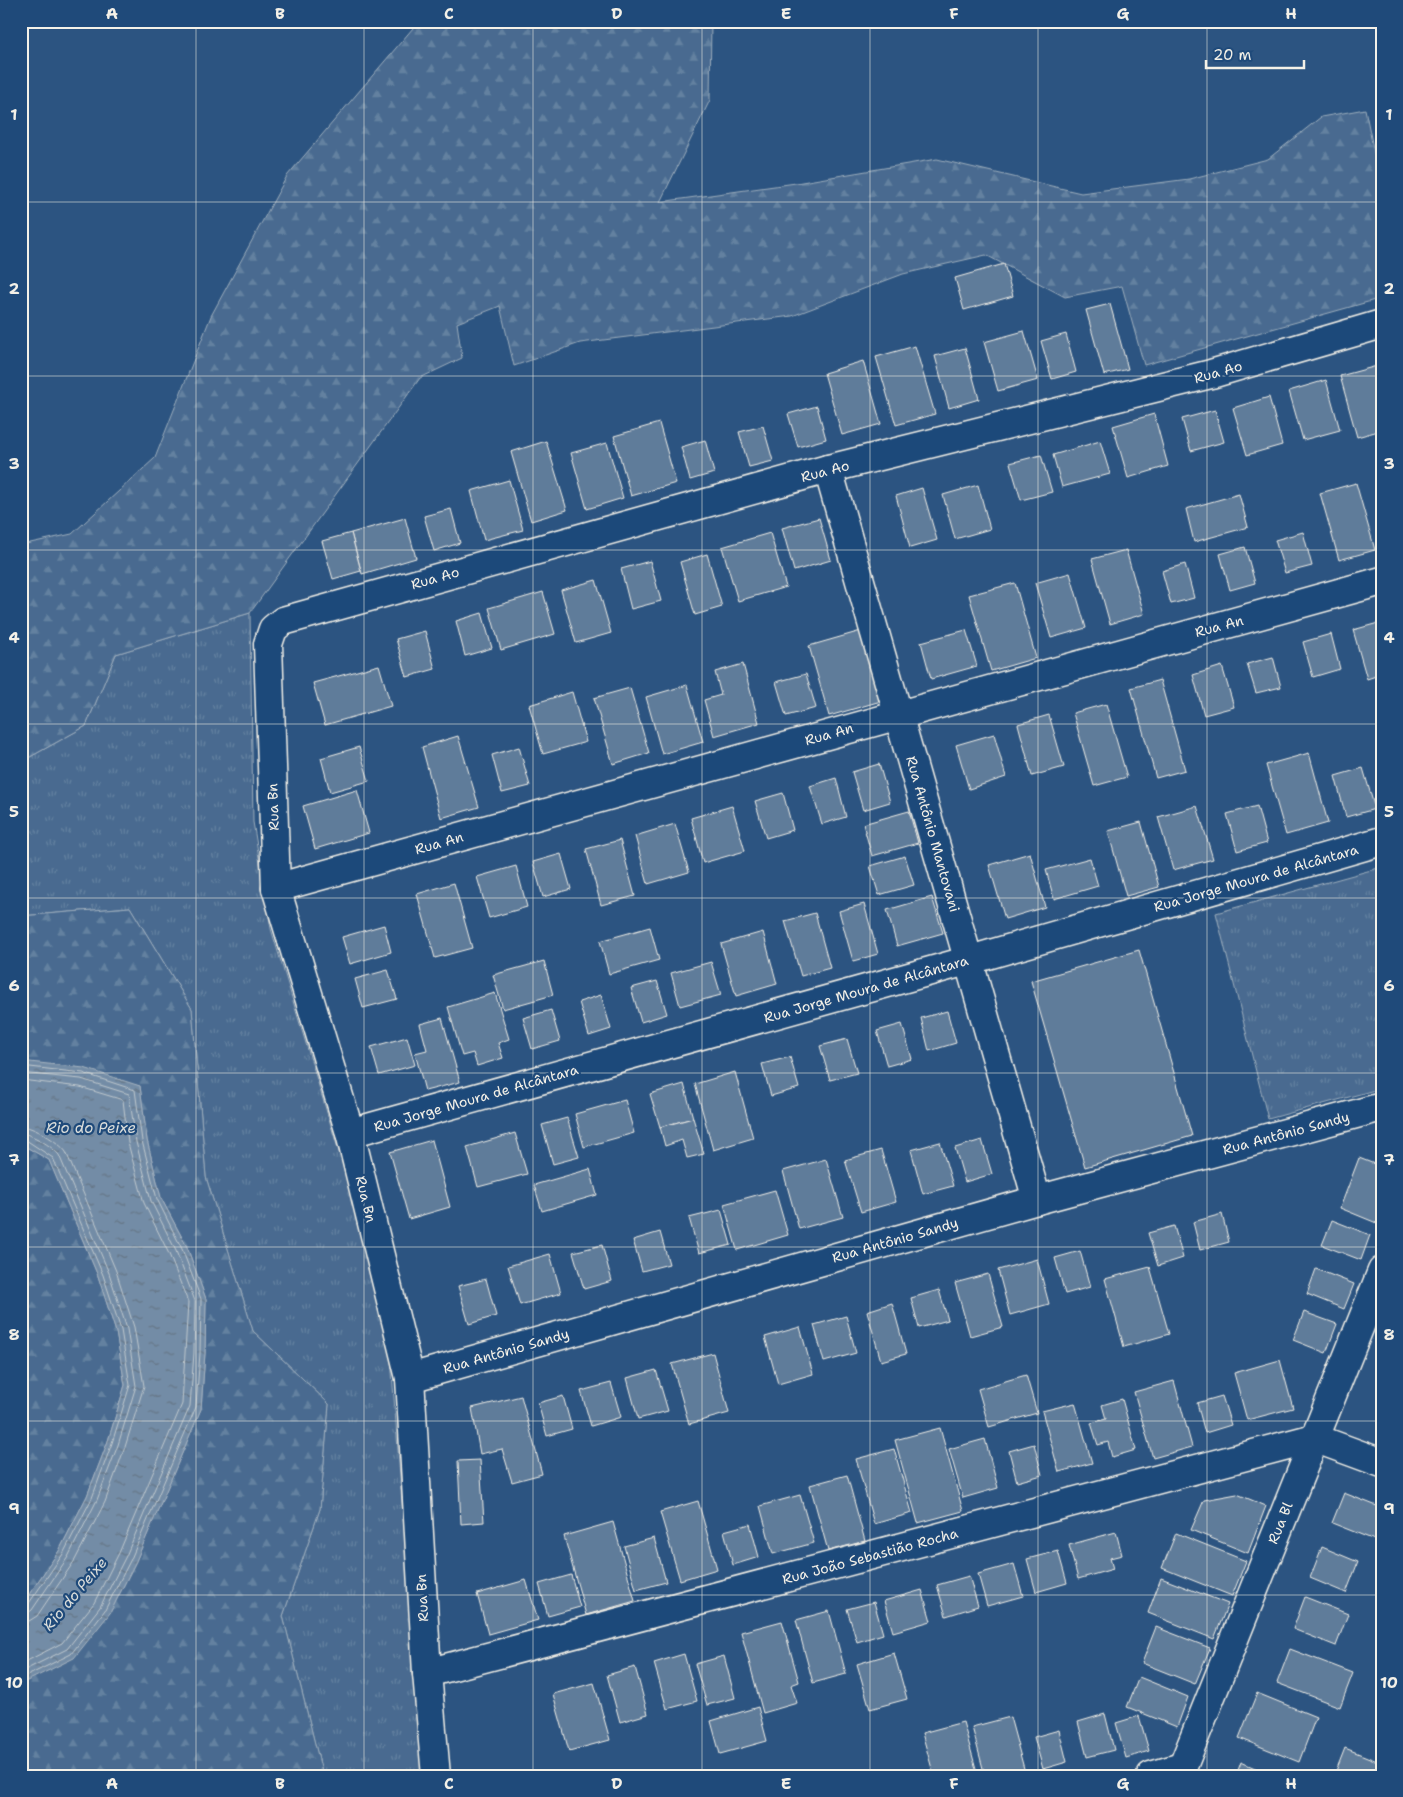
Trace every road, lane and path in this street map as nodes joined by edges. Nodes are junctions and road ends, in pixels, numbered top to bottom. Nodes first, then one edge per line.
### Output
1 (1382, 324) edge
2 (828, 469) junction
3 (1382, 581) edge
4 (273, 629) joint
5 (898, 715) junction
6 (1382, 841) edge
7 (276, 888) junction
8 (970, 960) junction
9 (1382, 1107) edge
10 (350, 1134) junction
11 (1038, 1200) junction
12 (1382, 1271) edge
13 (410, 1378) junction
14 (1314, 1438) junction
15 (1382, 1463) edge
16 (427, 1673) junction
17 (1181, 1771) edge
18 (436, 1776) edge
19 (1151, 1776) edge

1 - 2 street, Rua Ao
2 - 4 street, Rua Ao
2 - 5 street, Rua Antônio Mantovani
3 - 5 street, Rua An
4 - 7 street, Rua Bn
5 - 7 street, Rua An
5 - 8 street, Rua Antônio Mantovani
6 - 8 street, Rua Jorge Moura de Alcântara
7 - 10 street, Rua Bn
8 - 10 street, Rua Jorge Moura de Alcântara
8 - 11 street, Rua Antônio Mantovani
9 - 11 street, Rua Antônio Sandy
10 - 13 street, Rua Bn
11 - 13 street, Rua Antônio Sandy
12 - 14 street, Rua Bl
13 - 16 street, Rua Bn
14 - 15 street
14 - 16 street, Rua João Sebastião Rocha
14 - 17 street, Rua Bl
16 - 18 street, Rua Bn
17 - 19 street

